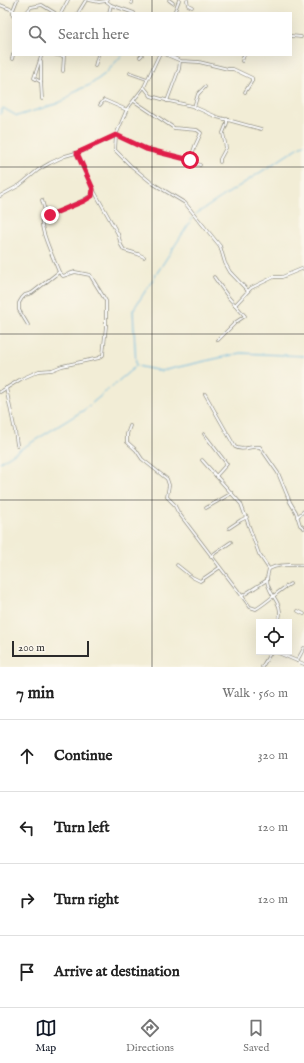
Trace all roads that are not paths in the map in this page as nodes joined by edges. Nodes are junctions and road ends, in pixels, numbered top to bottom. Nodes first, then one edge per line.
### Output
1 (17, 0) edge
2 (68, 0) edge
3 (86, 0) edge
4 (89, 0) edge
5 (169, 0) edge
6 (179, 0) edge
7 (187, 0) edge
8 (107, 1) edge
9 (173, 3) dead end
10 (0, 5) edge
11 (111, 5) junction
12 (192, 7) dead end
13 (13, 10) joint
14 (27, 12) edge
15 (53, 12) edge
16 (62, 12) edge
17 (79, 12) edge
18 (109, 12) edge
19 (131, 12) edge
20 (174, 12) edge
21 (292, 36) edge
22 (301, 37) dead end
23 (13, 56) edge
24 (40, 56) edge
25 (63, 56) edge
26 (98, 56) edge
27 (158, 56) edge
28 (169, 56) edge
29 (244, 56) edge
30 (12, 59) dead end
31 (180, 61) junction
32 (242, 61) dead end
33 (95, 66) dead end
34 (63, 71) dead end
35 (130, 73) dead end
36 (147, 79) junction
37 (41, 82) junction
38 (144, 87) junction
39 (205, 87) dead end
40 (245, 92) dead end
41 (42, 99) dead end
42 (134, 101) junction
43 (167, 101) junction
44 (100, 104) dead end
45 (194, 107) junction
46 (127, 110) junction
47 (227, 119) junction
48 (261, 130) dead end
49 (116, 135) junction
50 (77, 153) junction
51 (190, 160) junction
52 (220, 162) dead end
53 (200, 165) dead end
54 (93, 189) junction
55 (0, 196) edge
56 (42, 200) dead end
57 (50, 215) junction
58 (144, 257) dead end
59 (304, 268) edge
60 (59, 272) junction
61 (214, 277) dead end
62 (248, 291) junction
63 (235, 304) junction
64 (28, 325) dead end
65 (218, 340) dead end
66 (6, 388) junction
67 (0, 392) edge
68 (205, 394) dead end
69 (130, 426) dead end
70 (204, 434) dead end
71 (17, 445) dead end
72 (202, 460) dead end
73 (216, 476) junction
74 (232, 493) junction
75 (206, 508) dead end
76 (304, 511) edge
77 (247, 517) junction
78 (297, 518) junction
79 (229, 528) dead end
80 (304, 528) edge
81 (231, 542) dead end
82 (211, 557) junction
83 (177, 565) dead end
84 (304, 565) edge
85 (219, 568) junction
86 (269, 569) junction
87 (267, 580) junction
88 (290, 584) dead end
89 (242, 596) junction
90 (274, 596) junction
91 (298, 611) dead end
92 (304, 614) edge
93 (280, 619) edge
94 (304, 648) edge
95 (269, 655) edge
96 (283, 655) edge
97 (297, 661) junction
98 (304, 664) edge
99 (262, 667) edge

1 - 13 street
2 - 16 street
3 - 17 street
4 - 8 street
5 - 9 street
6 - 20 street
7 - 12 street
8 - 11 street
10 - 13 street
11 - 18 street
11 - 19 street
14 - 15 street
21 - 22 street
23 - 30 street
24 - 37 street
24 - 37 street
25 - 34 street
26 - 33 street
27 - 36 street
28 - 31 street
29 - 32 street
31 - 40 street
31 - 43 street
35 - 36 street
36 - 38 street
37 - 41 street
38 - 42 street
38 - 43 street
39 - 45 street
42 - 46 street
42 - 51 street
43 - 45 street
44 - 46 street
45 - 47 street
46 - 49 street
47 - 48 street
47 - 52 street
49 - 50 street
49 - 51 street
49 - 62 street
50 - 54 street
50 - 55 street
51 - 53 street
54 - 57 street
54 - 58 street
56 - 57 street
57 - 60 street
59 - 62 street
60 - 64 street
60 - 66 street
61 - 63 street
62 - 63 street
63 - 65 street
66 - 67 street
66 - 71 street
68 - 78 street
69 - 82 street
70 - 73 street
72 - 73 street
73 - 74 street
74 - 75 street
74 - 77 street
76 - 78 street
77 - 79 street
77 - 86 street
78 - 80 street
81 - 82 street
82 - 85 street
83 - 85 street
84 - 86 street
85 - 89 street
86 - 87 street
87 - 89 street
87 - 90 street
88 - 90 street
89 - 90 street
90 - 93 street
91 - 92 street
94 - 97 street
95 - 99 street
96 - 97 street
97 - 98 street

